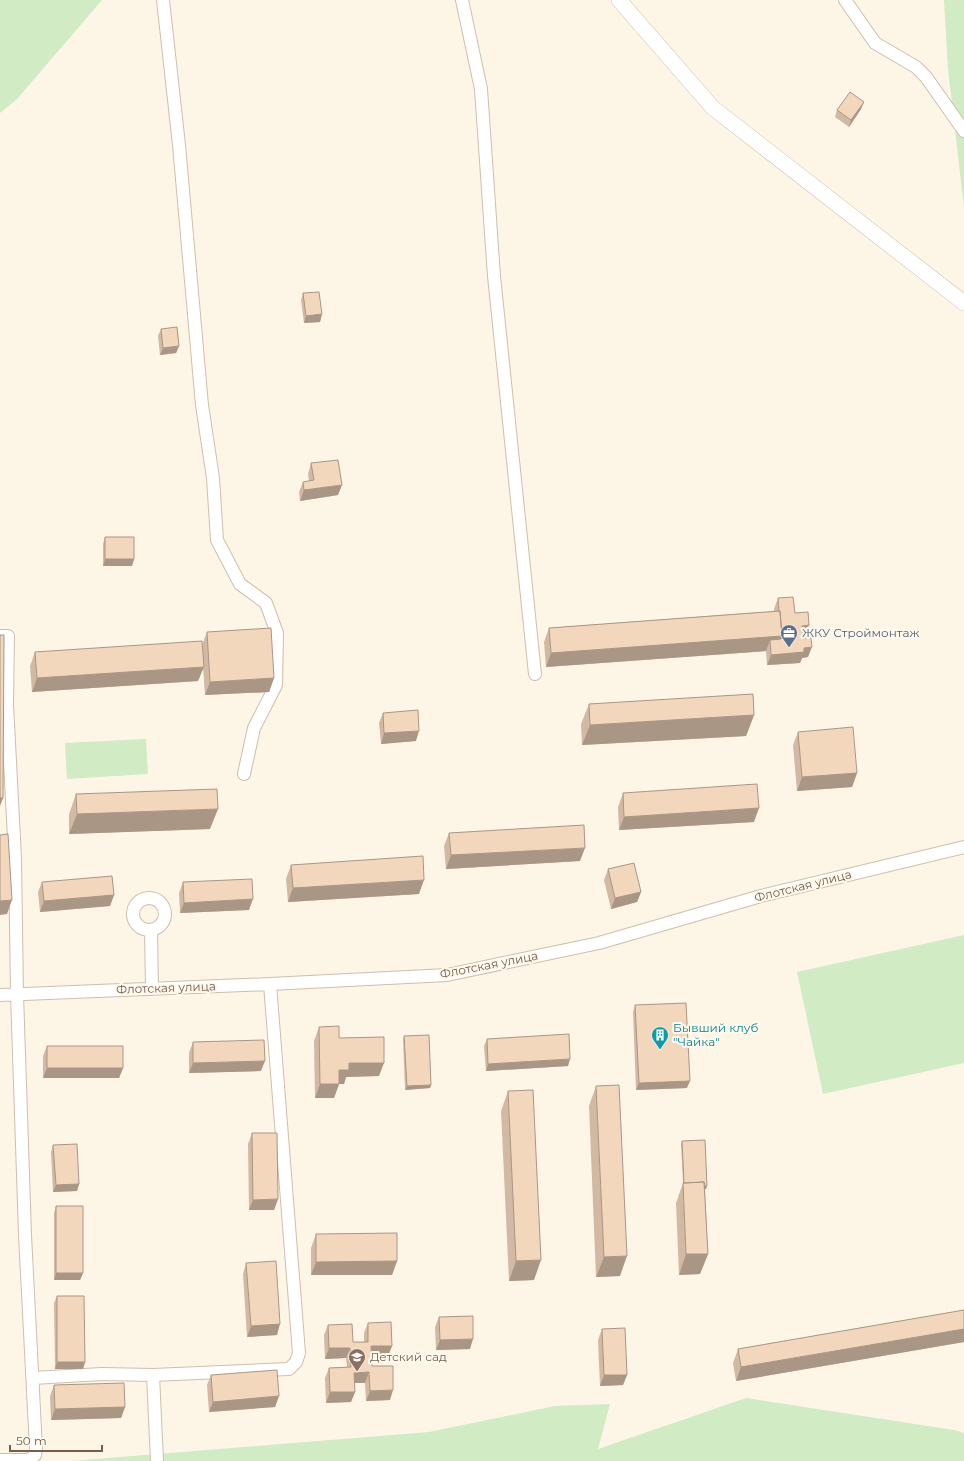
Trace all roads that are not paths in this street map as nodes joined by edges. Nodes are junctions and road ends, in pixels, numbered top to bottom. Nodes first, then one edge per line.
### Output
1 (163, 0) edge
2 (462, 0) edge
3 (619, 0) edge
4 (845, 0) edge
5 (964, 130) edge
6 (963, 300) edge
7 (0, 636) edge
8 (535, 674) dead end
9 (244, 774) dead end
10 (964, 847) edge
11 (151, 930) dead end
12 (270, 984) junction
13 (152, 989) junction
14 (17, 994) junction
15 (0, 995) edge
16 (153, 1375) junction
17 (33, 1378) junction
18 (0, 1460) edge
19 (157, 1461) edge

1 - 9 street
2 - 8 street
3 - 6 street
4 - 5 street
7 - 14 street
10 - 12 street, Флотская улица
11 - 13 street
12 - 13 street, Флотская улица
12 - 16 street
13 - 14 street, Флотская улица
14 - 15 street, Флотская улица
14 - 17 street
16 - 17 street
16 - 19 street
17 - 18 street

